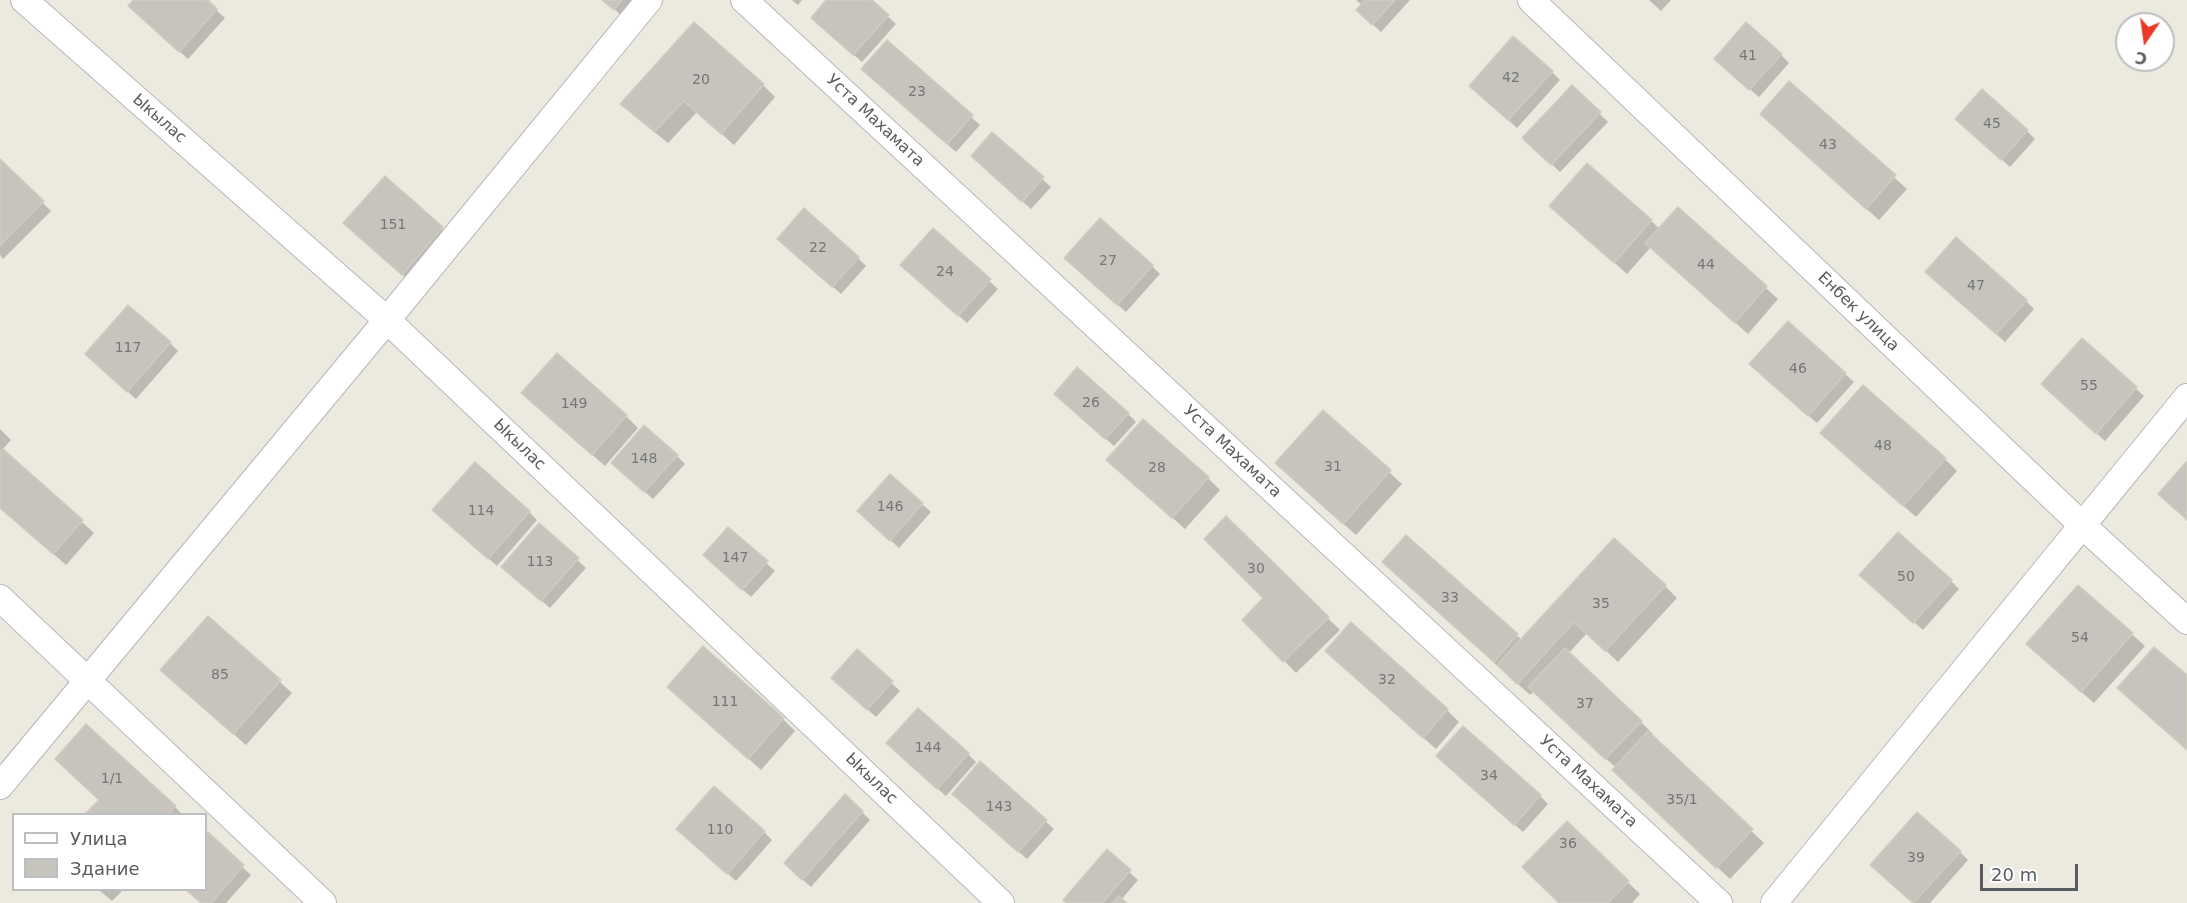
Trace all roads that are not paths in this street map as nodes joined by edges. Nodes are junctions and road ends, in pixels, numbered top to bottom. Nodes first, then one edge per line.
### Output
1 (24, 0) edge
2 (649, 0) edge
3 (744, 0) edge
4 (1531, 0) edge
5 (387, 320) junction
6 (2187, 397) edge
7 (2082, 525) junction
8 (0, 598) edge
9 (2187, 621) edge
10 (87, 681) junction
11 (0, 786) edge
12 (322, 903) edge
13 (1001, 903) edge
14 (1719, 903) edge
15 (1774, 903) edge

1 - 5 street, Ыкылас
2 - 5 street
3 - 14 street, Уста Махамата
4 - 7 street, Енбек улица
5 - 10 street
5 - 13 street, Ыкылас
6 - 7 street
7 - 9 street, Енбек улица
7 - 15 street
8 - 10 street
10 - 11 street
10 - 12 street

